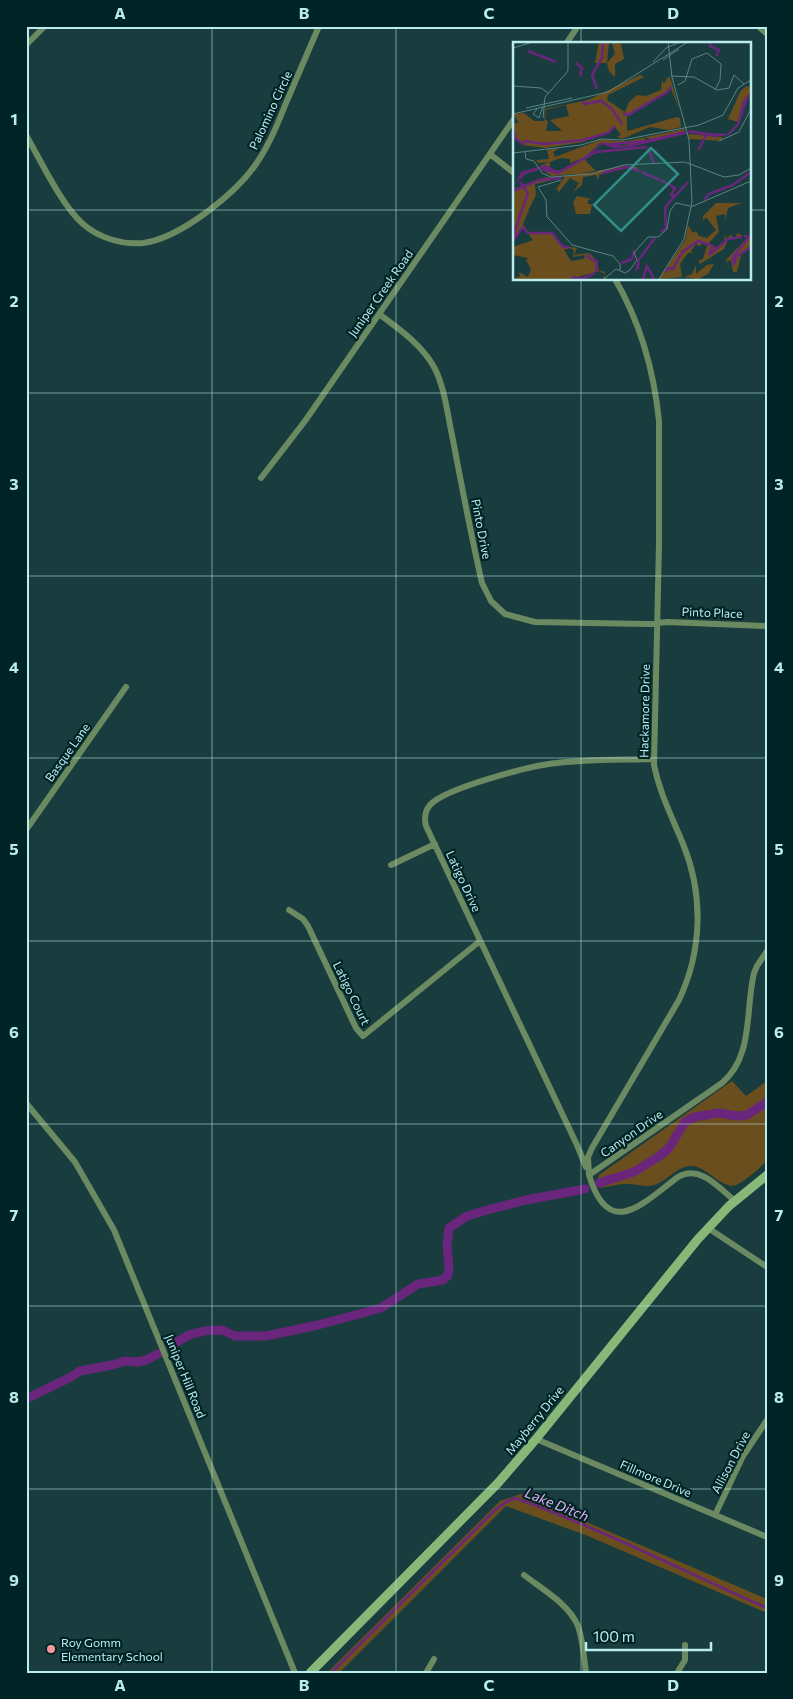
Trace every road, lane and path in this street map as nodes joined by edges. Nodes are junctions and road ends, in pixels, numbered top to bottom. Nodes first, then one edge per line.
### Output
1 (45, 26) edge
2 (319, 26) edge
3 (578, 26) edge
4 (758, 26) edge
5 (767, 34) edge
6 (567, 42) edge
7 (26, 45) edge
8 (513, 120) edge
9 (26, 135) edge
10 (490, 154) junction
11 (513, 172) edge
12 (616, 280) edge
13 (379, 314) junction
14 (261, 478) dead end
15 (657, 623) junction
16 (767, 626) edge
17 (126, 687) dead end
18 (654, 759) junction
19 (26, 830) edge
20 (435, 844) junction
21 (392, 865) dead end
22 (289, 910) dead end
23 (480, 941) junction
24 (767, 951) edge
25 (26, 1103) edge
26 (767, 1174) edge
27 (589, 1175) junction
28 (734, 1201) junction
29 (708, 1228) junction
30 (767, 1267) edge
31 (767, 1420) edge
32 (536, 1439) junction
33 (715, 1515) junction
34 (767, 1538) edge
35 (524, 1575) dead end
36 (685, 1645) dead end
37 (434, 1659) dead end
38 (296, 1673) edge
39 (310, 1673) edge
40 (426, 1673) edge
41 (586, 1673) edge
42 (677, 1673) edge

1 - 7 street
2 - 9 street, Palomino Circle
3 - 6 street
4 - 5 street
8 - 10 street, Juniper Creek Road
10 - 11 street
10 - 13 street, Juniper Creek Road
12 - 15 street, Hackamore Drive
13 - 14 street, Juniper Creek Road
13 - 15 street, Pinto Drive
15 - 16 street, Pinto Place
15 - 18 street, Hackamore Drive
17 - 19 street, Basque Lane
18 - 20 street, Latigo Drive
18 - 27 street, Hackamore Drive
20 - 21 street
20 - 23 street, Latigo Drive
22 - 23 street, Latigo Court
23 - 27 street, Latigo Drive
24 - 27 street, Canyon Drive
25 - 38 street, Juniper Hill Road
26 - 28 main road, Mayberry Drive
27 - 28 street
28 - 29 main road, Mayberry Drive
29 - 30 street
29 - 32 main road, Mayberry Drive
31 - 33 street, Allison Drive
32 - 33 street, Fillmore Drive
32 - 39 main road, Mayberry Drive
33 - 34 street, Fillmore Drive
35 - 41 street
36 - 42 street
37 - 40 street

